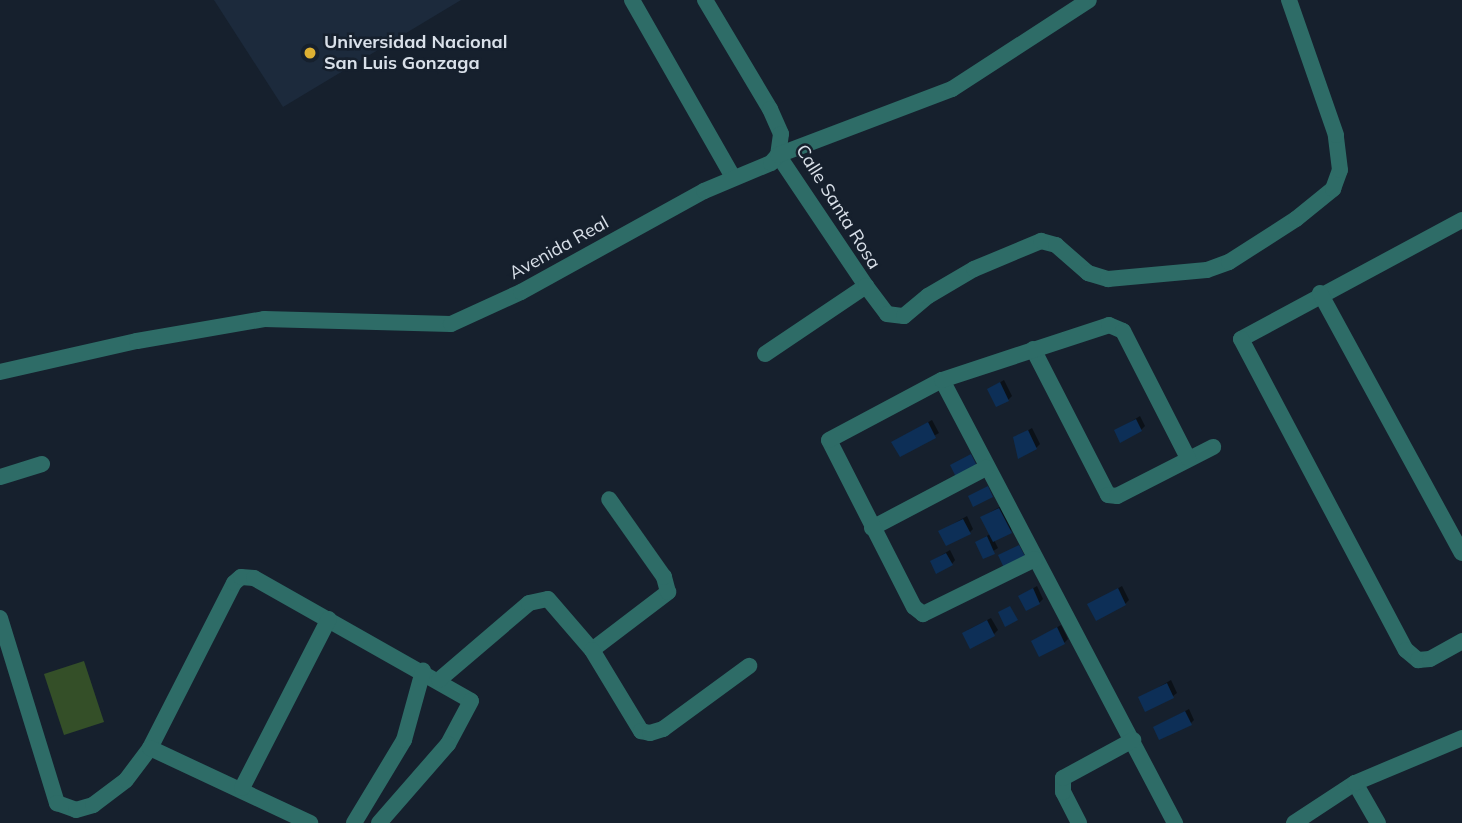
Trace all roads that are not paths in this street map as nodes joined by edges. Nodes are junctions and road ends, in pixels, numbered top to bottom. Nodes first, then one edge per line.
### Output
1 (632, 0) edge
2 (705, 0) edge
3 (1089, 0) edge
4 (1289, 0) edge
5 (778, 155) junction
6 (733, 177) junction
7 (1462, 220) edge
8 (866, 286) junction
9 (1320, 293) junction
10 (1032, 349) junction
11 (765, 355) dead end
12 (0, 372) edge
13 (942, 380) junction
14 (1213, 447) dead end
15 (1188, 458) junction
16 (42, 464) dead end
17 (986, 468) junction
18 (0, 477) edge
19 (609, 499) dead end
20 (872, 528) junction
21 (1462, 553) edge
22 (1035, 559) junction
23 (0, 618) edge
24 (329, 619) junction
25 (1462, 641) edge
26 (4, 645) edge
27 (592, 650) junction
28 (750, 666) dead end
29 (423, 671) junction
30 (439, 680) junction
31 (1462, 738) edge
32 (1133, 740) junction
33 (150, 748) junction
34 (1355, 783) junction
35 (242, 788) junction
36 (1173, 819) edge
37 (310, 823) edge
38 (354, 823) edge
39 (379, 823) edge
40 (1079, 823) edge
41 (1156, 823) edge
42 (1294, 823) edge
43 (1378, 823) edge

1 - 6 street
2 - 5 street, Calle Santa Rosa
3 - 5 street, Avenida Real
4 - 8 street, Calle Santa Rosa
5 - 6 street, Avenida Real
5 - 8 street, Calle Santa Rosa
6 - 12 street, Avenida Real
7 - 9 street
8 - 11 street
9 - 21 street
9 - 25 street
10 - 13 street
10 - 15 street
10 - 15 street
13 - 17 street
13 - 20 street
14 - 15 street
16 - 18 street
17 - 20 street
17 - 22 street
19 - 27 street
20 - 22 street
22 - 32 street
23 - 26 street
24 - 29 street
24 - 33 street
24 - 35 street
26 - 33 street
27 - 28 street
27 - 30 street
29 - 30 street
29 - 38 street
30 - 39 street
31 - 34 street
32 - 36 street
32 - 40 street
33 - 35 street
34 - 42 street
34 - 43 street
35 - 37 street
36 - 41 street

